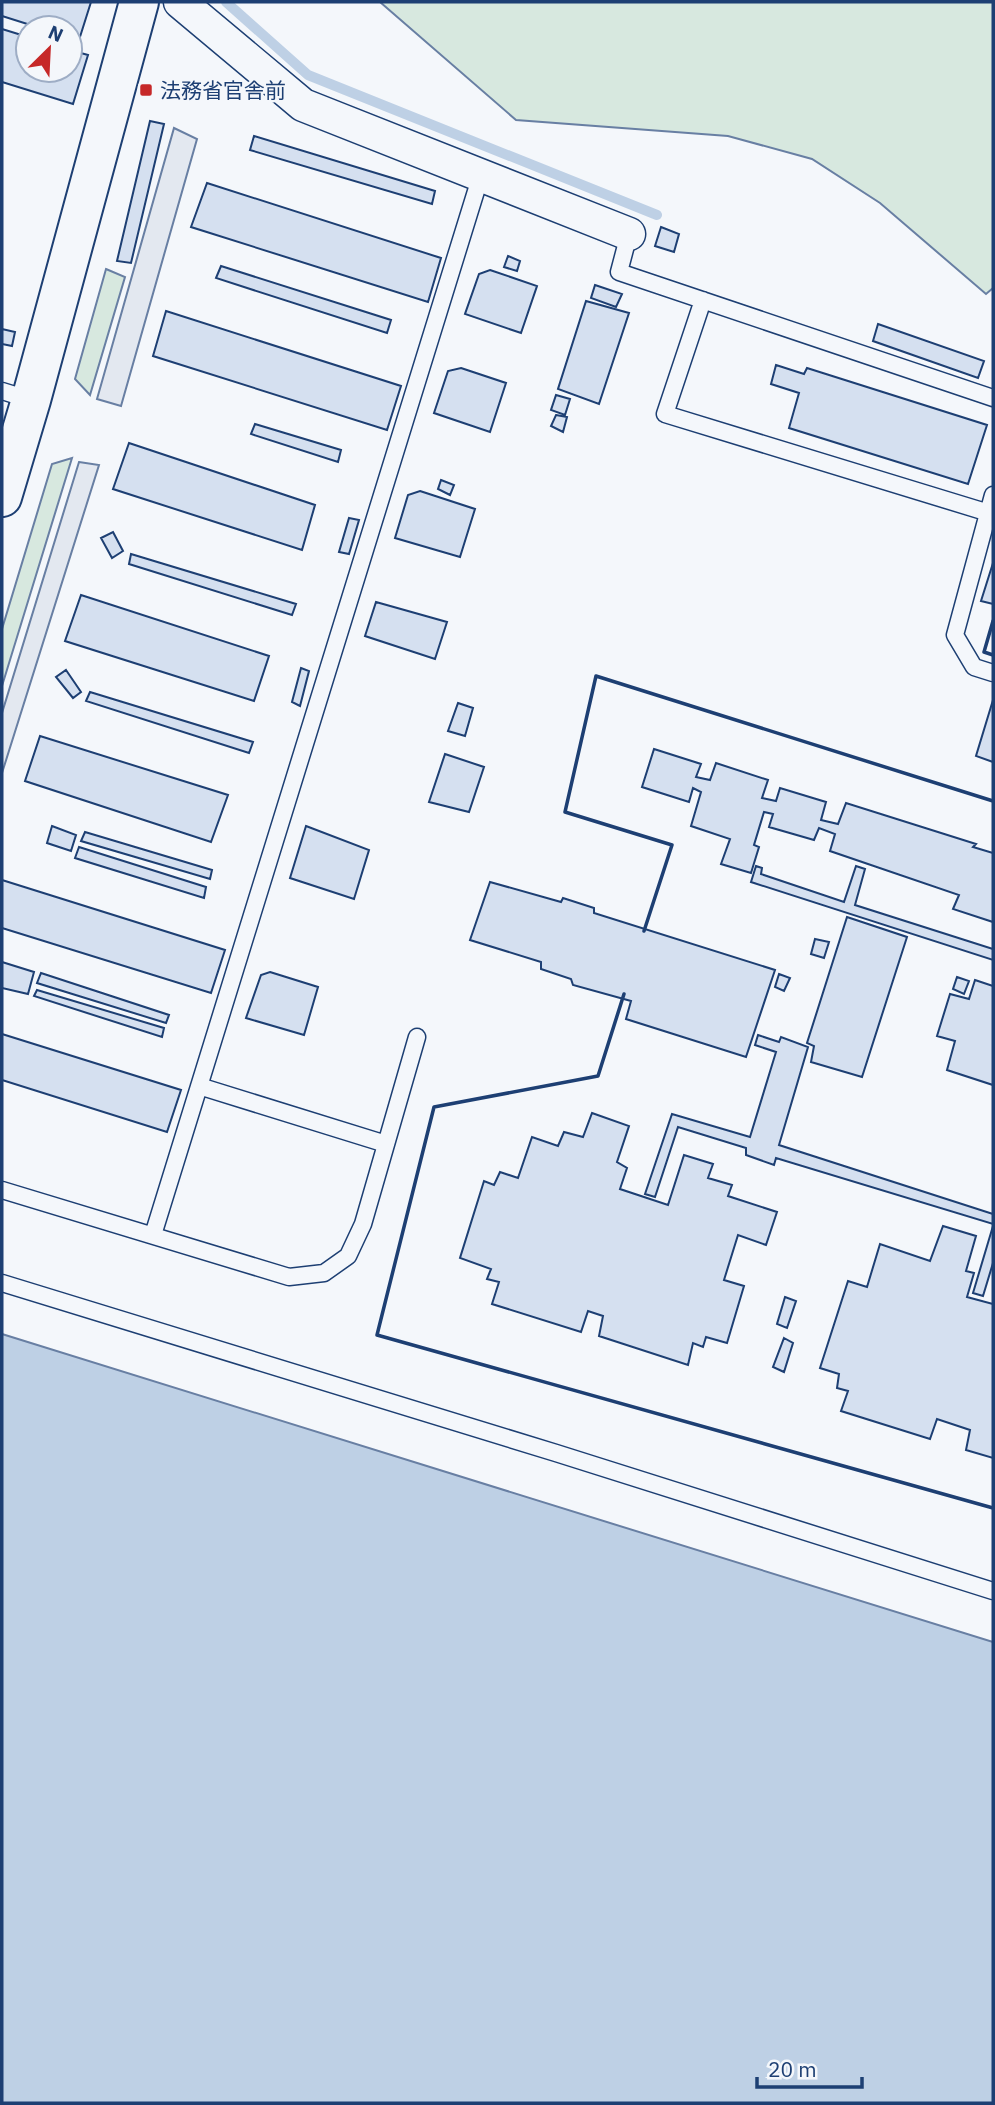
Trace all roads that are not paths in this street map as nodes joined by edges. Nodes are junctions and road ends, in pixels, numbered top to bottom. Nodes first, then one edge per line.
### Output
1 (139, 2) edge
2 (180, 2) edge
3 (481, 175) junction
4 (629, 234) joint
5 (703, 300) junction
6 (16, 396) edge
7 (993, 398) edge
8 (993, 495) edge
9 (2, 497) edge
10 (989, 513) junction
11 (993, 673) edge
12 (417, 1037) dead end
13 (199, 1086) junction
14 (386, 1144) junction
15 (2, 1189) edge
16 (153, 1235) junction
17 (2, 1283) edge
18 (993, 1591) edge

1 - 6 street
2 - 3 street
3 - 4 street
3 - 13 lane
4 - 5 lane
5 - 7 lane
5 - 10 lane
6 - 9 street
8 - 10 lane
10 - 11 lane
12 - 14 lane
13 - 14 lane
13 - 16 lane
14 - 16 lane
15 - 16 lane
17 - 18 lane

